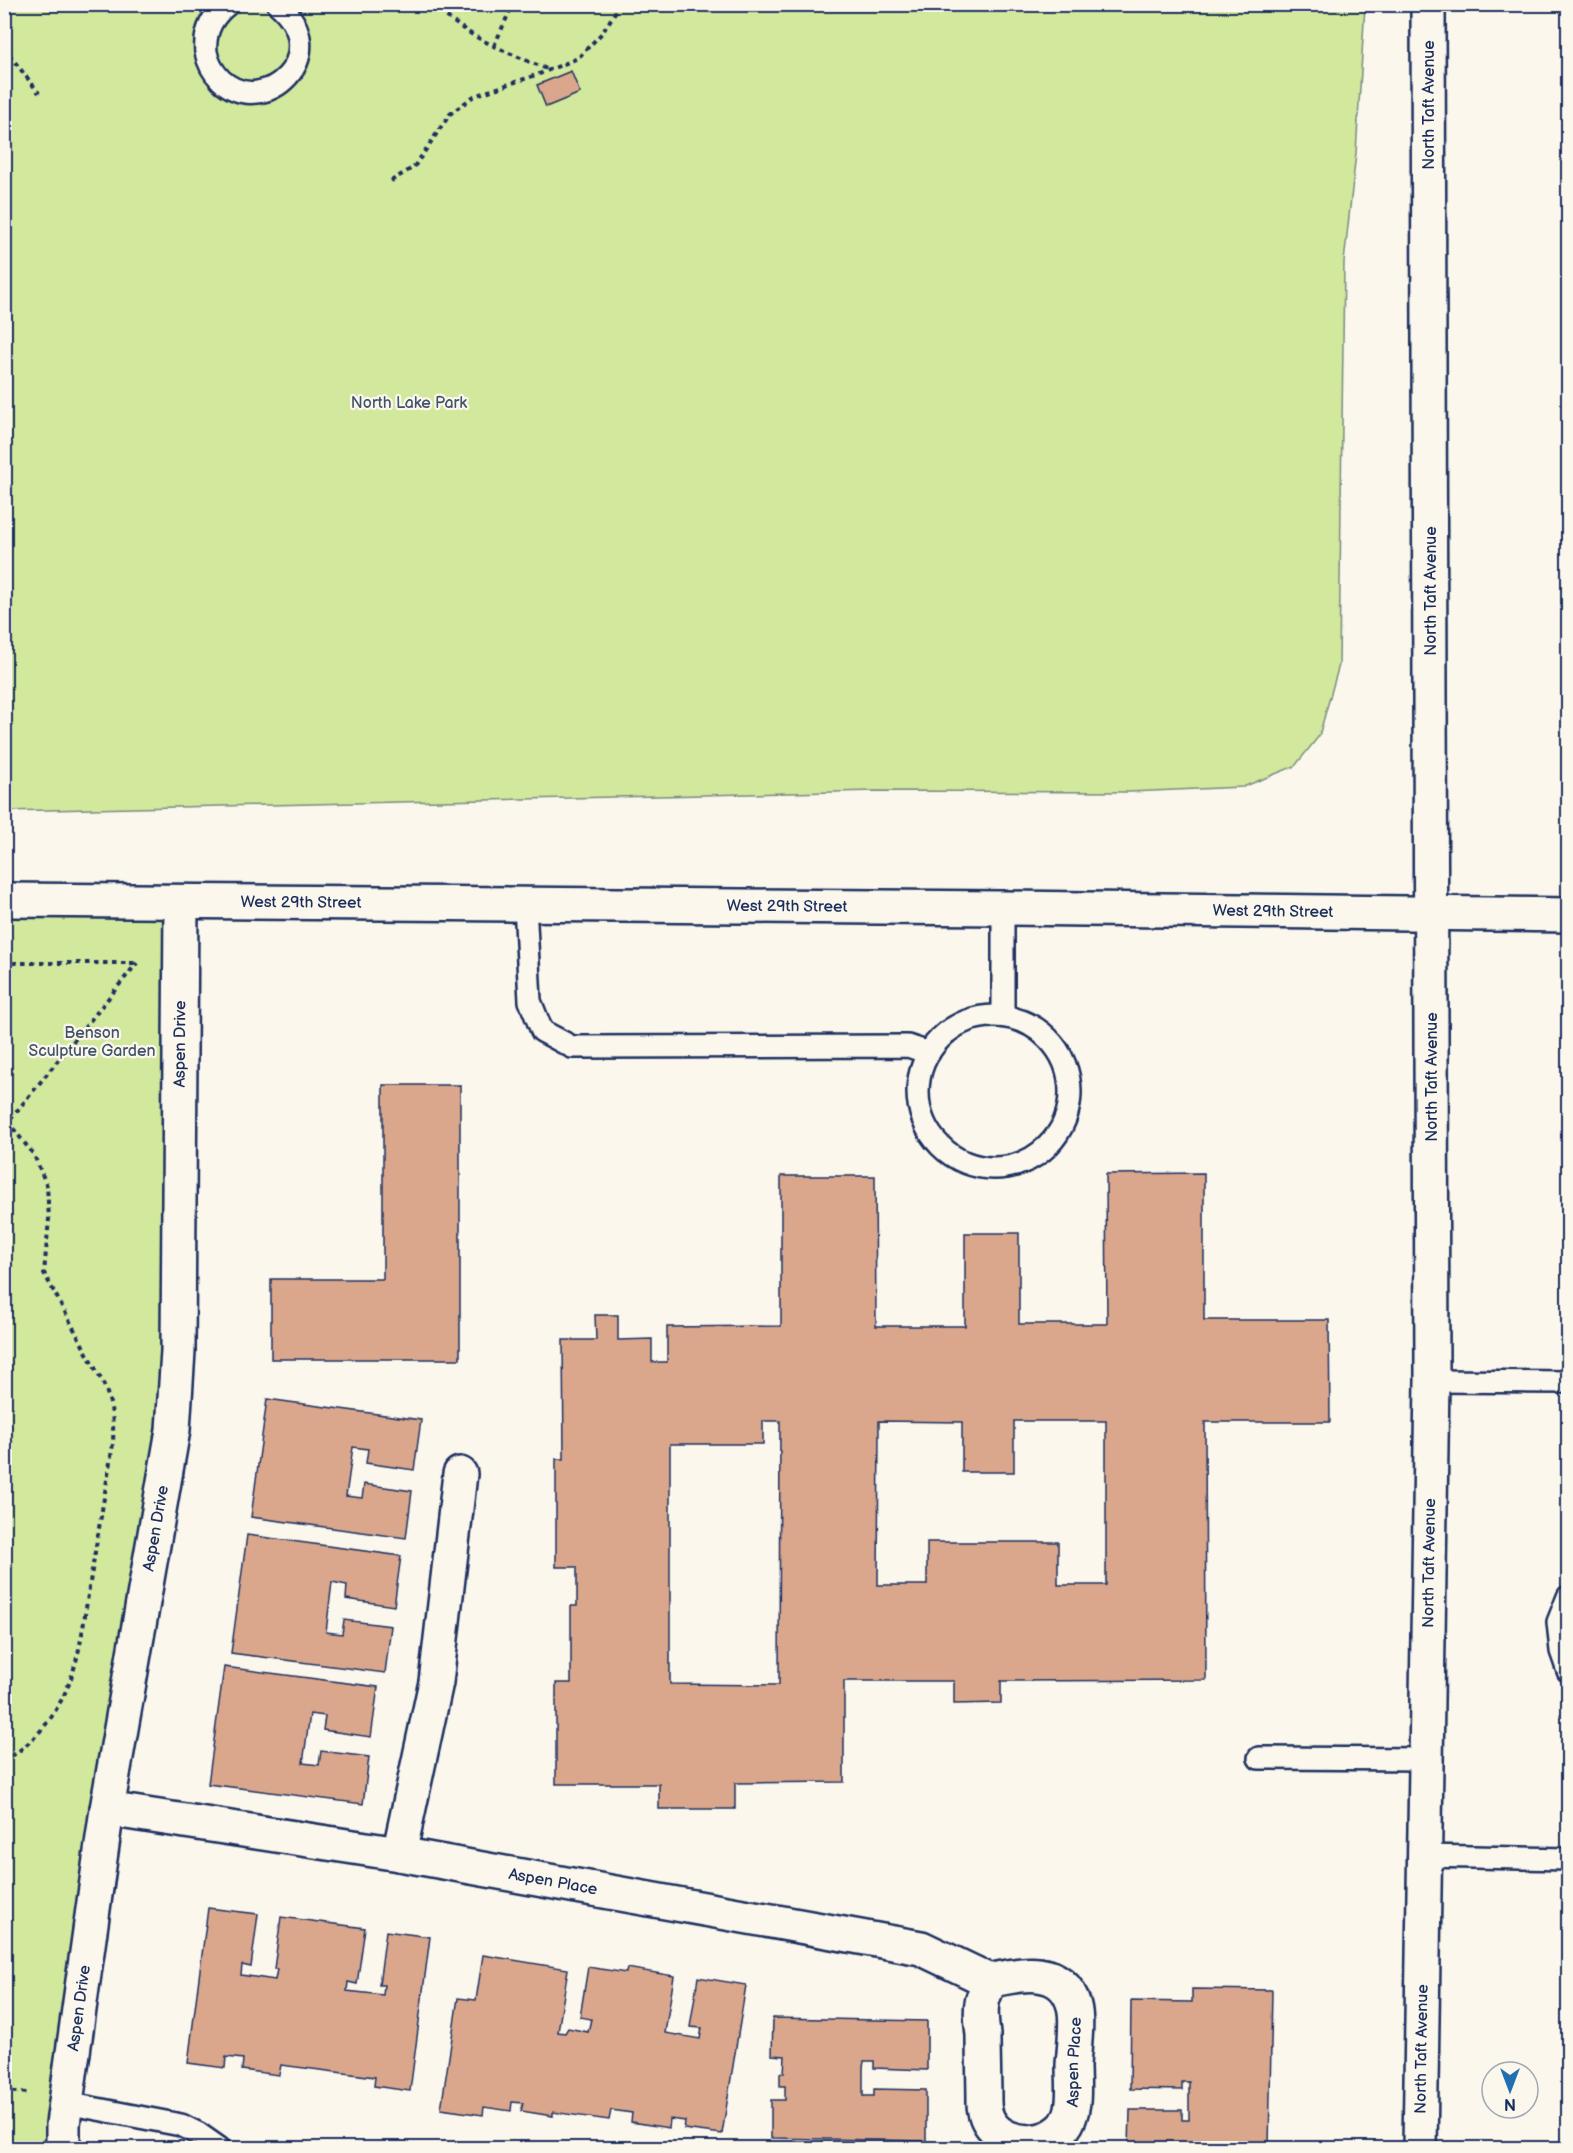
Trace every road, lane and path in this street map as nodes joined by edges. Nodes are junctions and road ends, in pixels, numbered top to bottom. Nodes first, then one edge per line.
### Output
1 (228, 4) edge
2 (278, 4) edge
3 (434, 4) edge
4 (513, 4) edge
5 (620, 4) edge
6 (1428, 4) edge
7 (494, 46) junction
8 (4, 48) edge
9 (549, 70) junction
10 (39, 93) dead end
11 (391, 182) dead end
12 (4, 900) edge
13 (181, 902) junction
14 (525, 904) junction
15 (1003, 908) junction
16 (1432, 914) junction
17 (1569, 915) edge
18 (4, 963) edge
19 (1003, 1016) junction
20 (929, 1053) junction
21 (6, 1121) edge
22 (1432, 1380) junction
23 (1569, 1382) edge
24 (460, 1474) dead end
25 (1569, 1597) edge
26 (1569, 1671) edge
27 (1259, 1758) dead end
28 (1426, 1759) junction
29 (4, 1761) edge
30 (107, 1809) junction
31 (399, 1854) junction
32 (1424, 1856) junction
33 (1569, 1860) edge
34 (990, 1982) junction
35 (66, 2103) junction
36 (63, 2148) edge
37 (219, 2148) edge
38 (1419, 2148) edge

1 - 2 lane
3 - 7 path
4 - 7 path
5 - 9 path
6 - 16 main road, North Taft Avenue
7 - 9 path
8 - 10 path
9 - 11 path
12 - 13 main road, West 29th Street
13 - 14 main road, West 29th Street
13 - 30 main road, Aspen Drive
14 - 15 main road, West 29th Street
14 - 20 lane
15 - 16 main road, West 29th Street
15 - 19 lane
16 - 17 main road, West 29th Street
16 - 22 main road, North Taft Avenue
18 - 21 path
19 - 20 lane
19 - 20 lane
21 - 29 path
22 - 23 lane
22 - 28 main road, North Taft Avenue
24 - 31 main road
25 - 26 lane
27 - 28 lane
28 - 32 main road, North Taft Avenue
30 - 31 main road, Aspen Place
30 - 35 main road, Aspen Drive
31 - 34 main road, Aspen Place
32 - 33 lane
32 - 38 main road, North Taft Avenue
34 - 34 main road, Aspen Place
35 - 36 main road, Aspen Drive
35 - 37 lane

